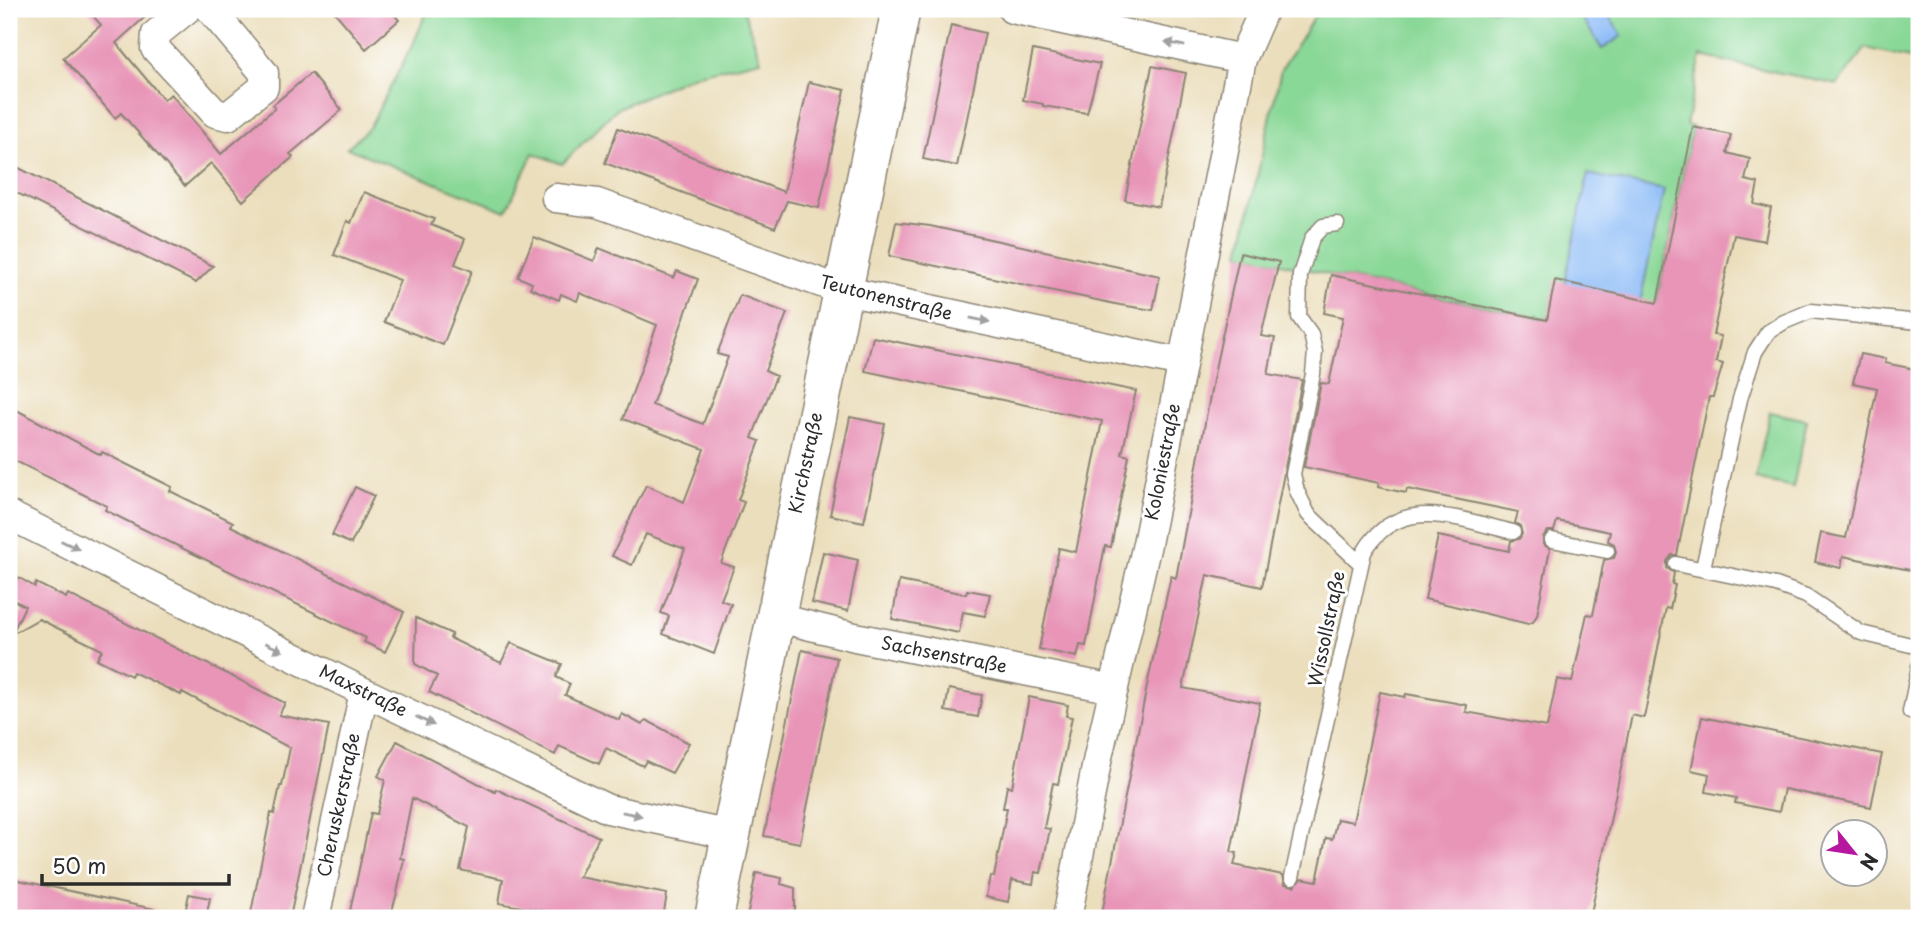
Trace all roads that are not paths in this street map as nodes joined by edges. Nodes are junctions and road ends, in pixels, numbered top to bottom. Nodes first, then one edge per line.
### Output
1 (187, 9) edge
2 (210, 9) edge
3 (901, 9) edge
4 (1012, 9) edge
5 (1264, 9) edge
6 (1242, 59) junction
7 (556, 198) dead end
8 (1337, 224) dead end
9 (842, 290) junction
10 (1919, 322) edge
11 (1182, 363) junction
12 (9, 515) edge
13 (1513, 532) dead end
14 (1552, 540) dead end
15 (1606, 551) dead end
16 (1361, 564) junction
17 (1676, 564) dead end
18 (1703, 568) junction
19 (774, 617) junction
20 (1919, 646) edge
21 (1919, 666) edge
22 (1114, 689) junction
23 (364, 692) junction
24 (1919, 714) edge
25 (730, 835) junction
26 (1292, 877) dead end
27 (315, 918) edge
28 (714, 918) edge
29 (1068, 918) edge

1 - 2 street
3 - 9 street, Kirchstraße
6 -> 4 street
5 - 6 street, Koloniestraße
6 - 11 street, Koloniestraße
7 - 9 street, Teutonenstraße
8 - 16 lane
9 -> 11 street, Teutonenstraße
9 - 19 street, Kirchstraße
10 - 18 lane
11 - 22 street, Koloniestraße
12 -> 23 street, Maxstraße
13 - 16 lane, Wissollstraße
14 - 15 lane
16 - 26 lane, Wissollstraße
17 - 18 lane
18 - 20 lane
19 - 22 street, Sachsenstraße
19 - 25 street, Kirchstraße
21 - 24 lane
22 - 29 street, Koloniestraße
23 -> 25 street, Maxstraße
23 - 27 street, Cheruskerstraße
25 - 28 street, Kirchstraße

